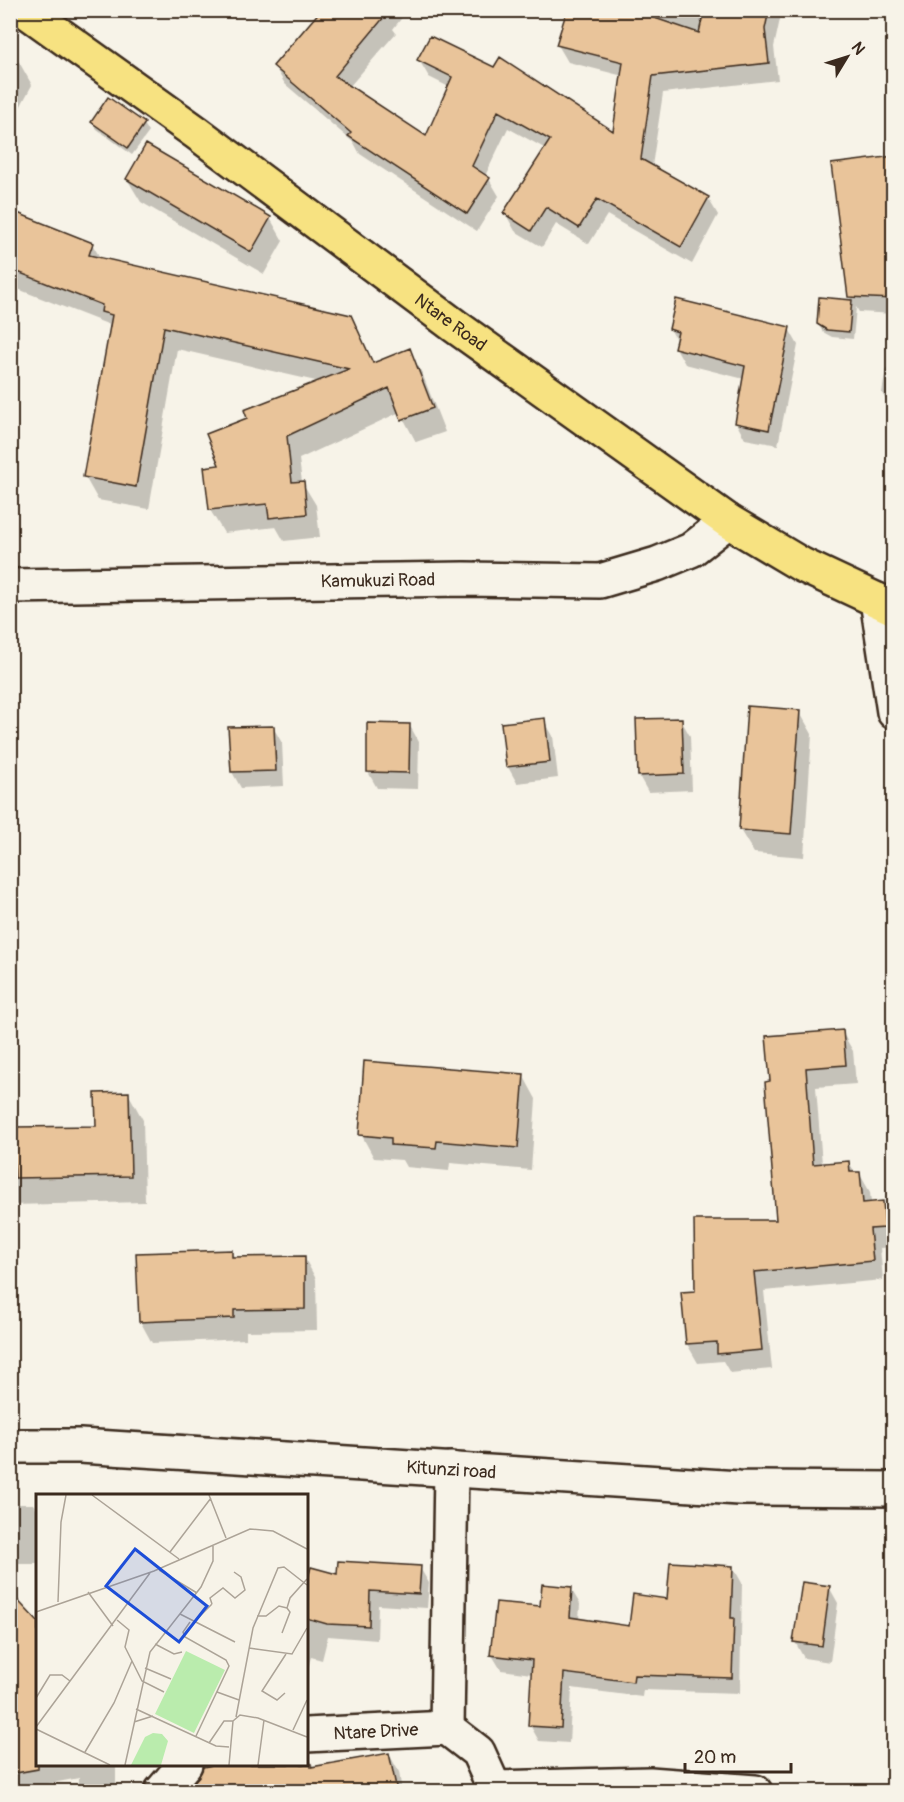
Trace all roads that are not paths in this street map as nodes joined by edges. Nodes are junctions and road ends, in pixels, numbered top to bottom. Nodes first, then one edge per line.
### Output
1 (26, 10) edge
2 (728, 521) junction
3 (10, 586) edge
4 (885, 604) edge
5 (894, 712) edge
6 (10, 1446) edge
7 (451, 1469) junction
8 (894, 1489) edge
9 (447, 1728) junction
10 (308, 1735) edge
11 (183, 1766) edge
12 (495, 1790) edge
13 (161, 1791) edge
14 (754, 1791) edge

1 - 2 main road, Ntare Road
2 - 3 street, Kamukuzi Road
2 - 4 main road, Ntare Road
4 - 5 street
6 - 7 street, Kitunzi road
7 - 8 street, Kitunzi road
7 - 9 street
9 - 10 street, Ntare Drive
9 - 12 street
11 - 13 street
12 - 14 street

